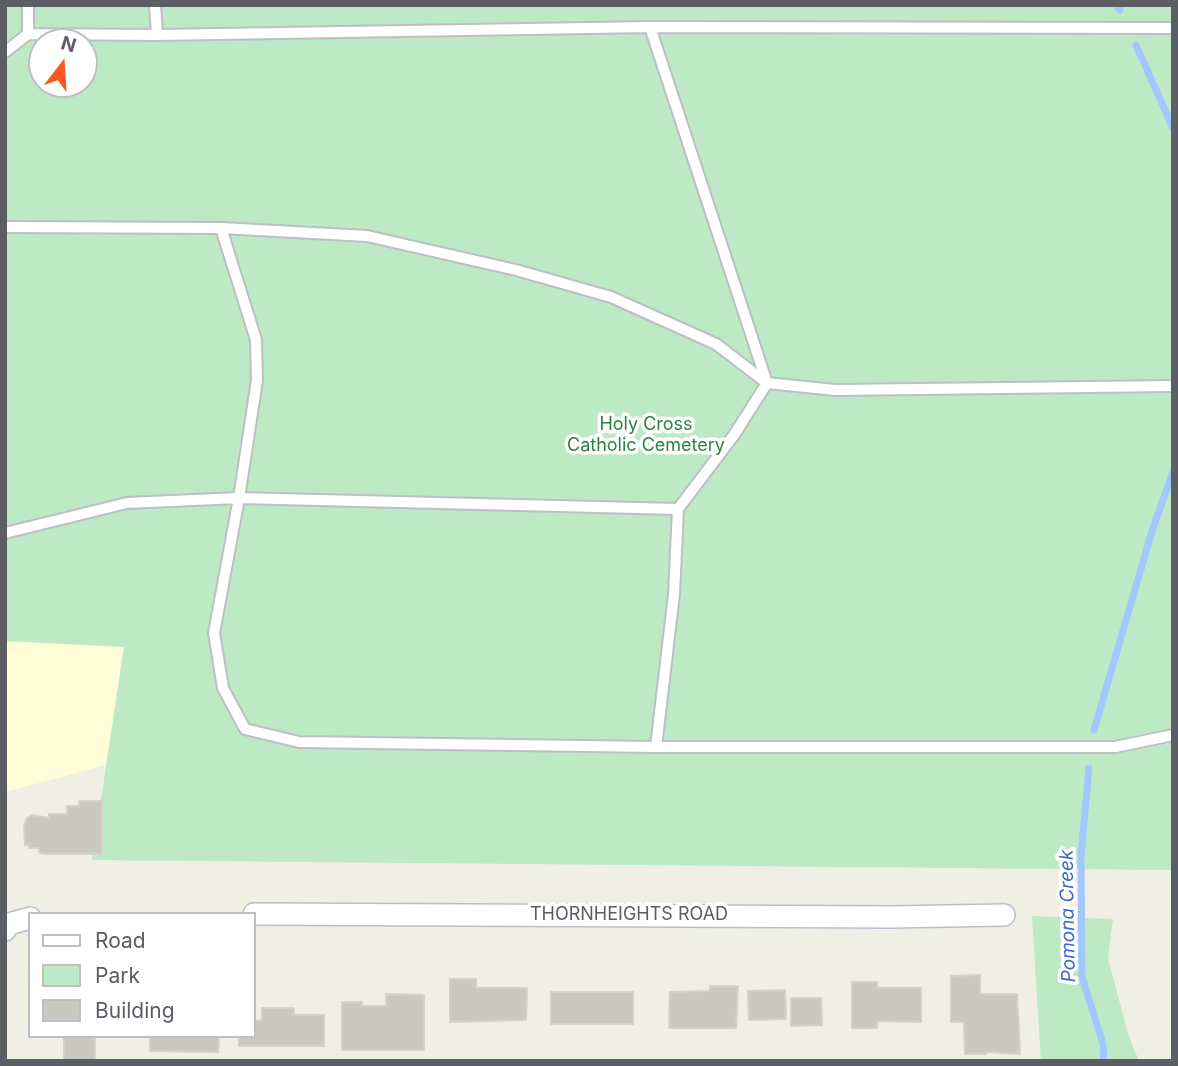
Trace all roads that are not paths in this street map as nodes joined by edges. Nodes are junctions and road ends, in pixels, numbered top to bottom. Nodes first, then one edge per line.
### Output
1 (29, 5) edge
2 (155, 5) edge
3 (650, 27) junction
4 (28, 28) edge
5 (1173, 29) edge
6 (28, 34) edge
7 (98, 34) edge
8 (156, 34) junction
9 (5, 52) edge
10 (5, 227) edge
11 (221, 228) junction
12 (768, 383) junction
13 (1173, 386) edge
14 (239, 498) junction
15 (678, 509) junction
16 (5, 533) edge
17 (1173, 735) edge
18 (656, 747) junction
19 (256, 914) edge
20 (1004, 915) dead end
21 (28, 919) edge
22 (5, 930) edge

1 - 4 lane
2 - 8 lane
3 - 5 lane
3 - 8 lane
3 - 12 lane
6 - 9 lane
7 - 8 lane
10 - 11 lane
11 - 12 lane
11 - 14 lane
12 - 13 lane
12 - 15 lane
14 - 15 lane
14 - 16 lane
14 - 18 lane
15 - 18 lane
17 - 18 lane
19 - 20 street, THORNHEIGHTS ROAD
21 - 22 street

